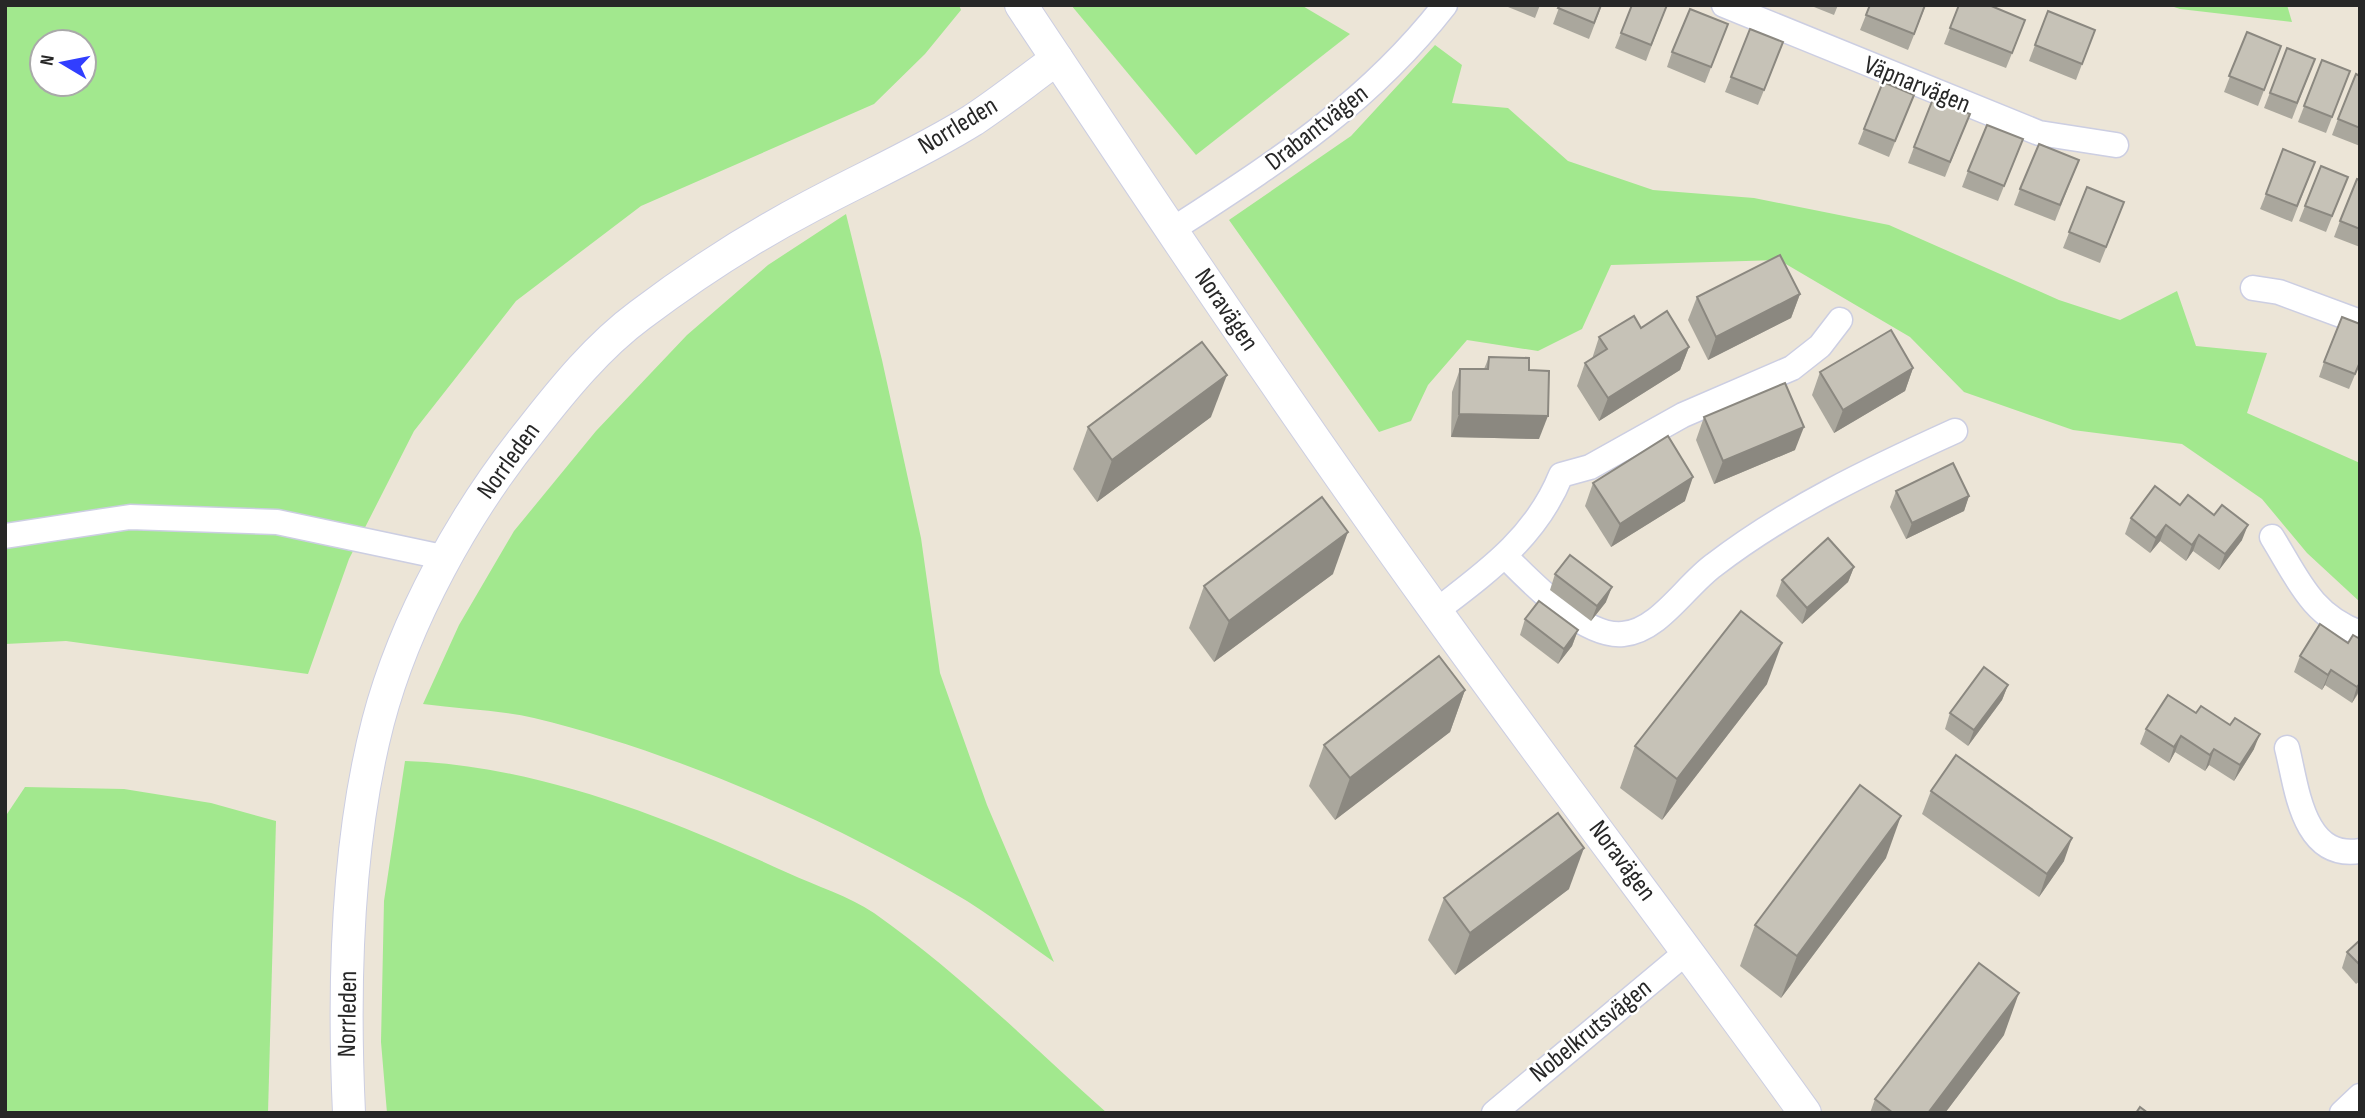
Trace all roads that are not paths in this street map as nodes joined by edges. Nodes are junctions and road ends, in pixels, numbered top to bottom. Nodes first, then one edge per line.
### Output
1 (1021, 5) edge
2 (1445, 5) edge
3 (1724, 5) edge
4 (1057, 59) junction
5 (2116, 145) dead end
6 (1171, 230) junction
7 (2253, 288) dead end
8 (1840, 320) dead end
9 (2360, 322) edge
10 (1955, 431) dead end
11 (5, 536) edge
12 (2272, 537) dead end
13 (1506, 557) junction
14 (447, 558) junction
15 (1436, 611) junction
16 (2360, 633) edge
17 (2287, 748) dead end
18 (2360, 851) edge
19 (1689, 950) junction
20 (2360, 1096) edge
21 (349, 1113) edge
22 (1494, 1113) edge
23 (1805, 1113) edge
24 (2342, 1113) edge

1 - 4 street, Noravägen
2 - 6 street, Drabantvägen
3 - 5 street, Väpnarvägen
4 - 6 street, Noravägen
4 - 14 street, Norrleden
6 - 15 street, Noravägen
7 - 9 street
8 - 13 street
10 - 13 street
11 - 14 street
12 - 16 street
13 - 15 street
14 - 21 street, Norrleden
15 - 19 street, Noravägen
17 - 18 street
19 - 22 street, Nobelkrutsvägen
19 - 23 street, Noravägen
20 - 24 street

